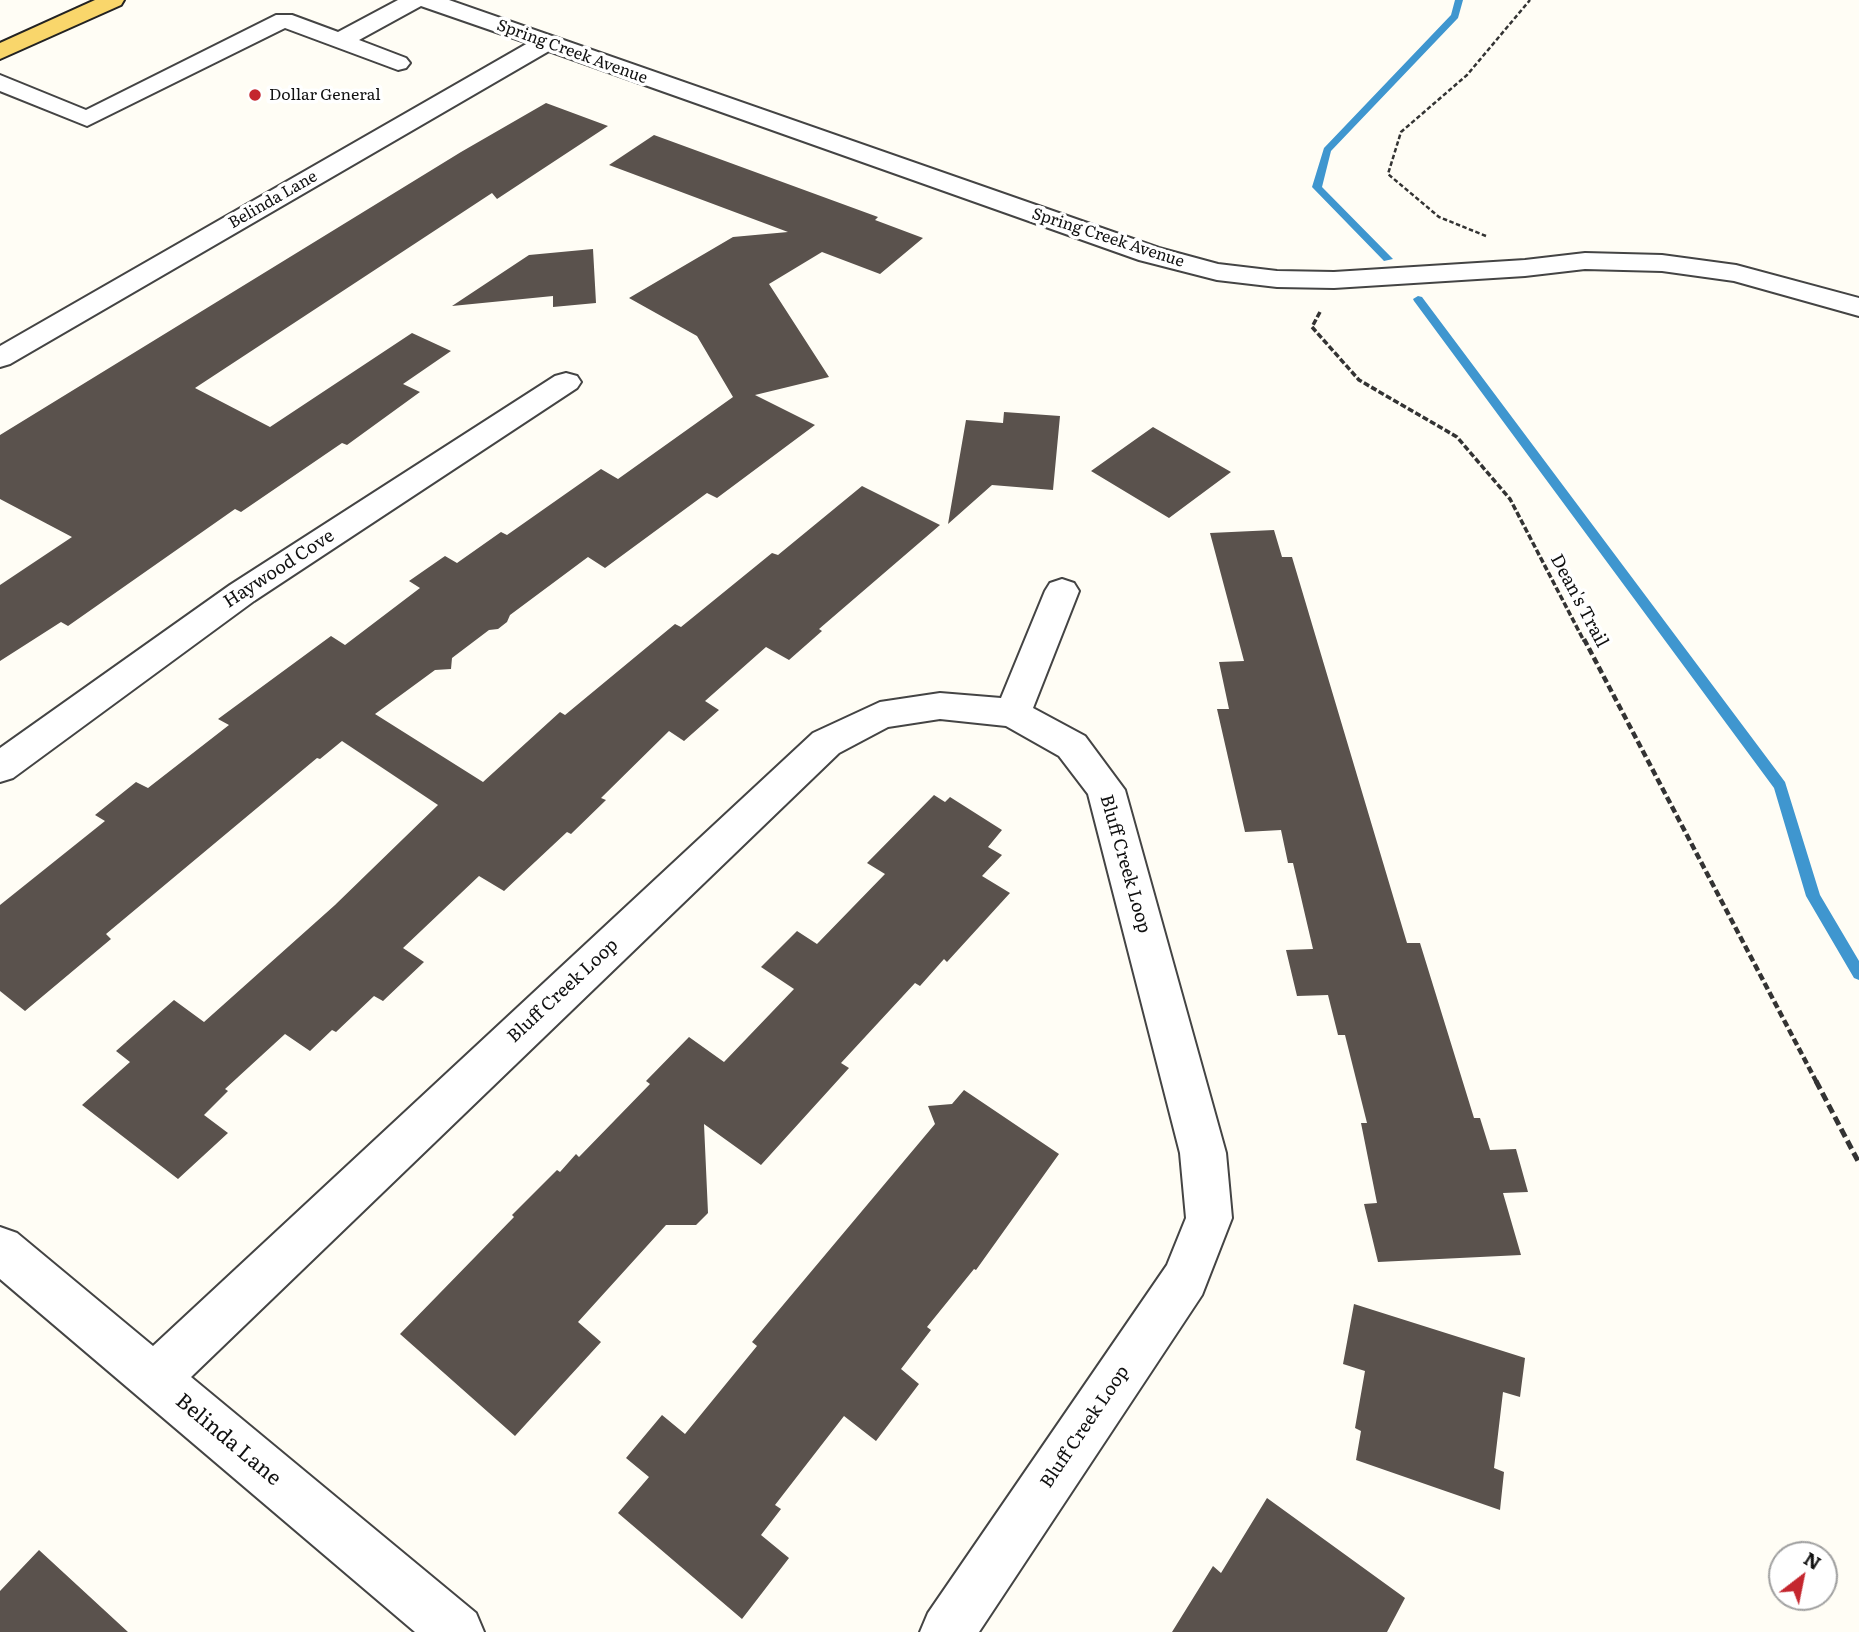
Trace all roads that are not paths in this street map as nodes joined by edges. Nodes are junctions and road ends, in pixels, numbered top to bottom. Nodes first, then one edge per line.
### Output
1 (113, 0) edge
2 (415, 0) edge
3 (427, 0) edge
4 (340, 41) junction
5 (546, 43) junction
6 (0, 52) edge
7 (398, 63) dead end
8 (0, 82) edge
9 (1859, 307) edge
10 (0, 358) edge
11 (566, 382) dead end
12 (1062, 591) dead end
13 (1013, 713) junction
14 (0, 768) edge
15 (0, 1249) edge
16 (154, 1378) junction
17 (457, 1632) edge
18 (947, 1632) edge

1 - 6 main road
2 - 4 street
3 - 5 street, Spring Creek Avenue
4 - 7 street
4 - 8 street
5 - 9 street, Spring Creek Avenue
5 - 10 street, Belinda Lane
11 - 14 street, Haywood Cove
12 - 13 street
13 - 16 street, Bluff Creek Loop
13 - 18 street, Bluff Creek Loop
15 - 16 street, Belinda Lane
16 - 17 street, Belinda Lane

